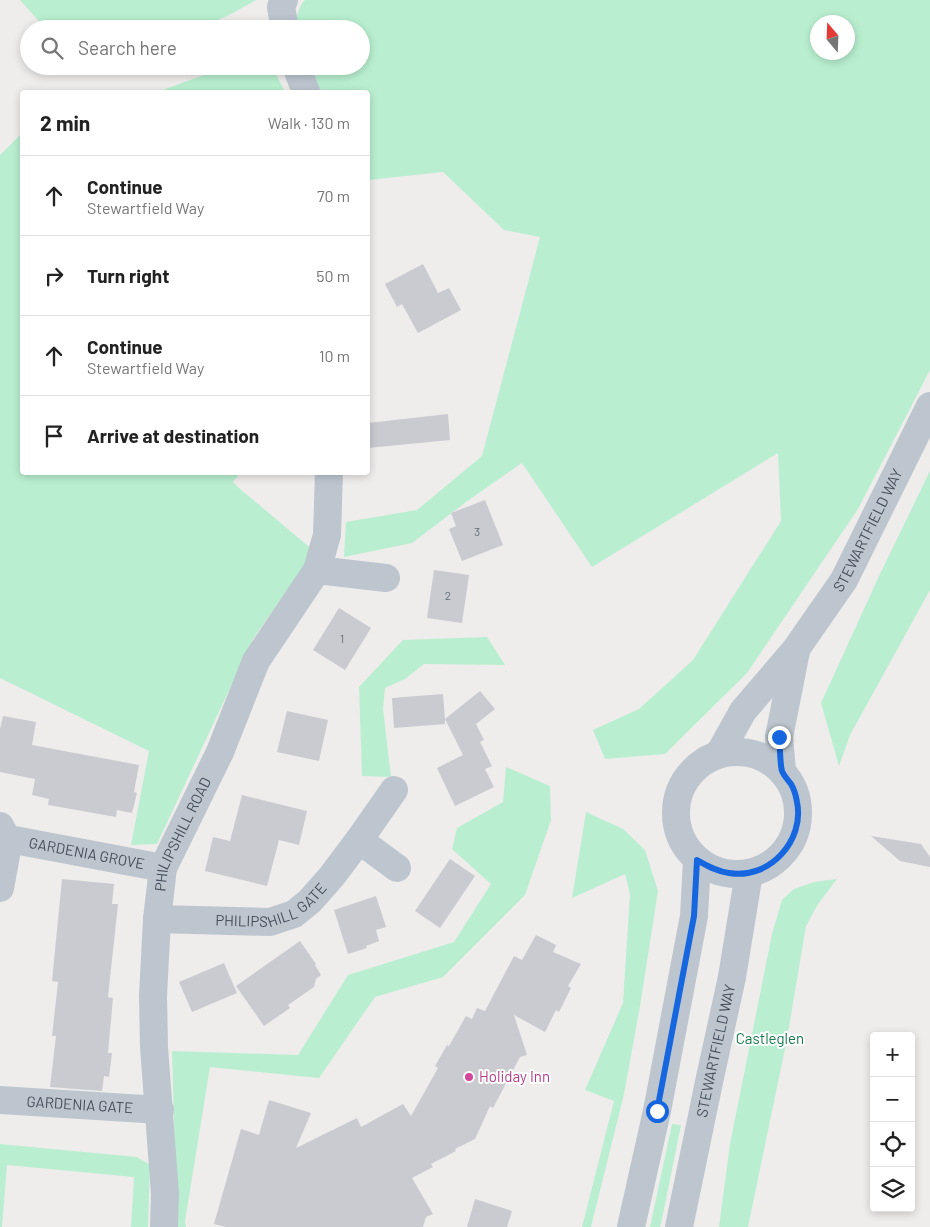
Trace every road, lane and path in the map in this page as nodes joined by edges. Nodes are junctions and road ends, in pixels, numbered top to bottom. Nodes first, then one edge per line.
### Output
1 (284, 0) edge
2 (283, 20) edge
3 (299, 75) edge
4 (305, 90) edge
5 (930, 406) edge
6 (329, 475) edge
7 (317, 570) junction
8 (386, 578) dead end
9 (796, 650) junction
10 (719, 754) junction
11 (782, 771) junction
12 (394, 790) dead end
13 (5, 833) edge
14 (360, 840) junction
15 (697, 860) junction
16 (164, 868) junction
17 (397, 868) dead end
18 (749, 873) junction
19 (0, 888) edge
20 (157, 919) junction
21 (0, 1100) edge
22 (160, 1110) junction
23 (164, 1227) edge
24 (631, 1227) edge
25 (679, 1227) edge

1 - 2 street
3 - 4 street
5 - 9 street, STEWARTFIELD WAY
6 - 7 street, PHILIPSHILL ROAD
7 - 8 street
7 - 16 street, PHILIPSHILL ROAD
9 - 10 street, STEWARTFIELD WAY
9 - 11 street, STEWARTFIELD WAY
10 - 11 street
10 - 15 street
11 - 18 street
12 - 14 street, PHILIPSHILL GATE
13 - 16 street, GARDENIA GROVE
13 - 19 street, GARDENIA GROVE
14 - 17 street
14 - 20 street, PHILIPSHILL GATE
15 - 18 street
15 - 24 street
16 - 20 street, PHILIPSHILL ROAD
18 - 25 street, STEWARTFIELD WAY
20 - 22 street, PHILIPSHILL ROAD
21 - 22 street, GARDENIA GATE
22 - 23 street, PHILIPSHILL ROAD

